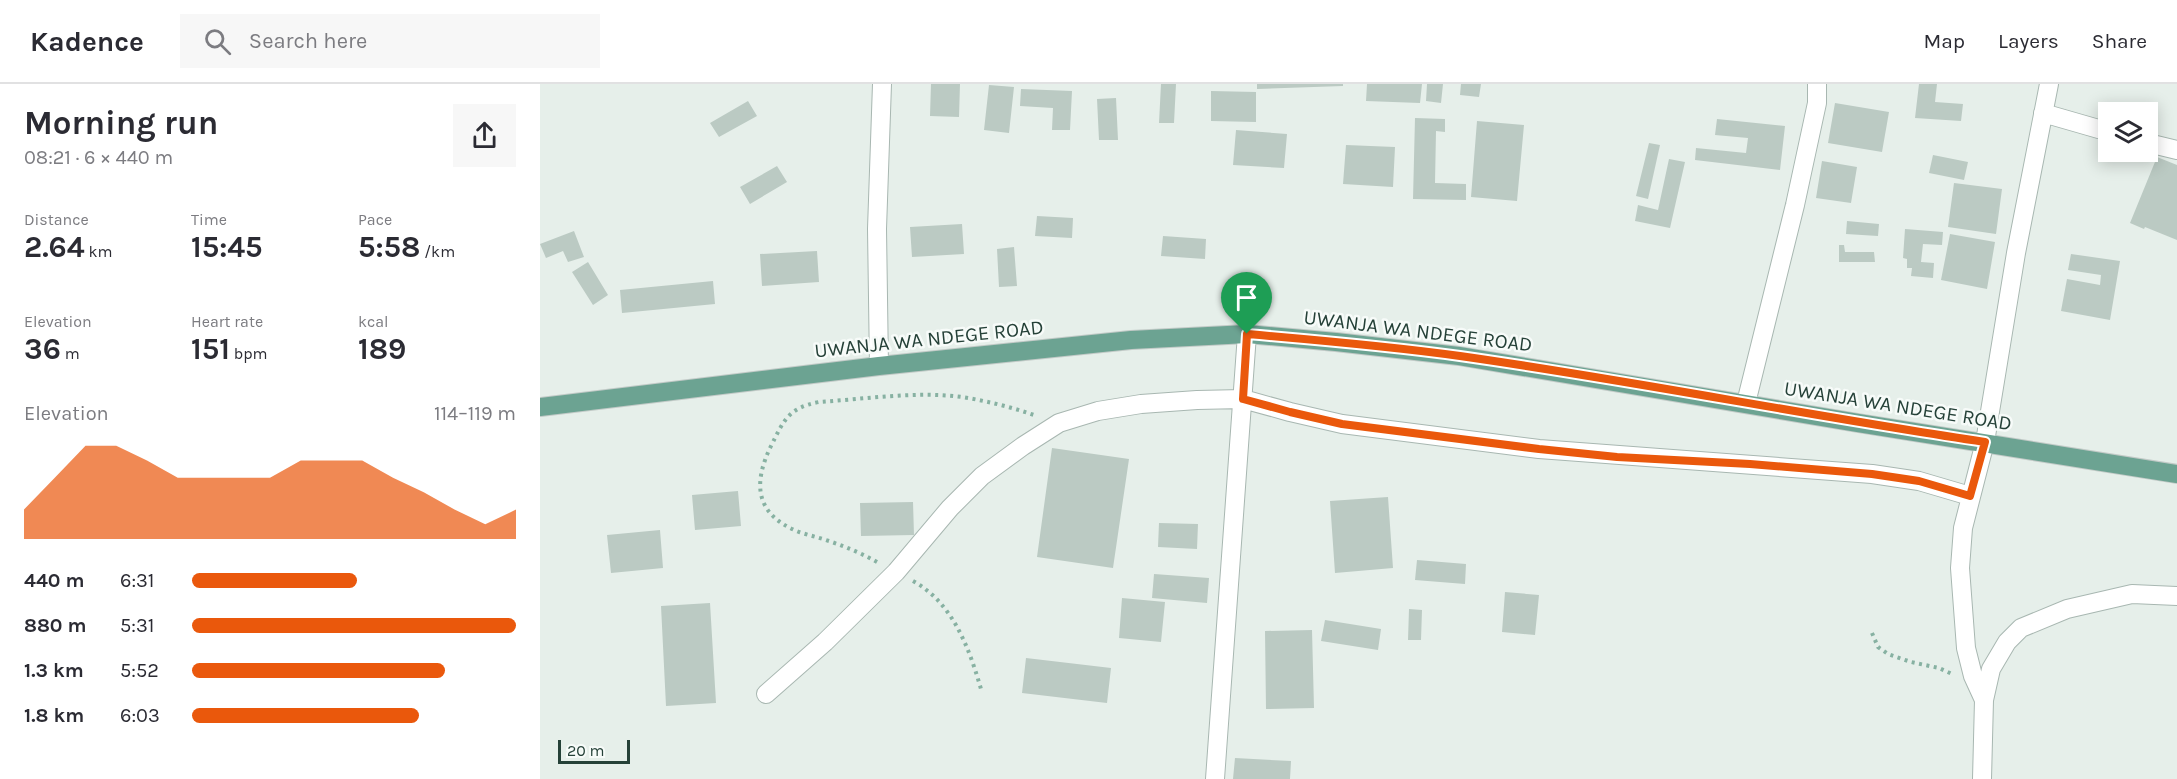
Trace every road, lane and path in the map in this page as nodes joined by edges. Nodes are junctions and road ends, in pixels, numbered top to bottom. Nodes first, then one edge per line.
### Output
1 (882, 84) edge
2 (1817, 84) edge
3 (2049, 84) edge
4 (2043, 113) junction
5 (2098, 129) edge
6 (2158, 145) edge
7 (2177, 150) edge
8 (1247, 334) junction
9 (879, 366) junction
10 (1243, 399) junction
11 (1746, 403) junction
12 (540, 407) edge
13 (1059, 423) junction
14 (1985, 442) junction
15 (2177, 474) edge
16 (1970, 496) junction
17 (896, 572) junction
18 (2177, 596) edge
19 (1872, 633) dead end
20 (981, 689) dead end
21 (766, 694) dead end
22 (1982, 694) junction
23 (1215, 779) edge
24 (1982, 779) edge

1 - 9 street
2 - 11 street
3 - 4 street
4 - 5 street
4 - 14 street
6 - 7 street
8 - 9 main road, UWANJA WA NDEGE ROAD
8 - 10 street
8 - 11 main road, UWANJA WA NDEGE ROAD
9 - 12 main road, UWANJA WA NDEGE ROAD
10 - 13 street
10 - 16 street
10 - 23 street
11 - 14 main road, UWANJA WA NDEGE ROAD
13 - 17 street
13 - 17 path
14 - 15 main road, UWANJA WA NDEGE ROAD
14 - 16 street
16 - 22 street
17 - 20 path
17 - 21 street
18 - 22 street
19 - 22 path
22 - 24 street

